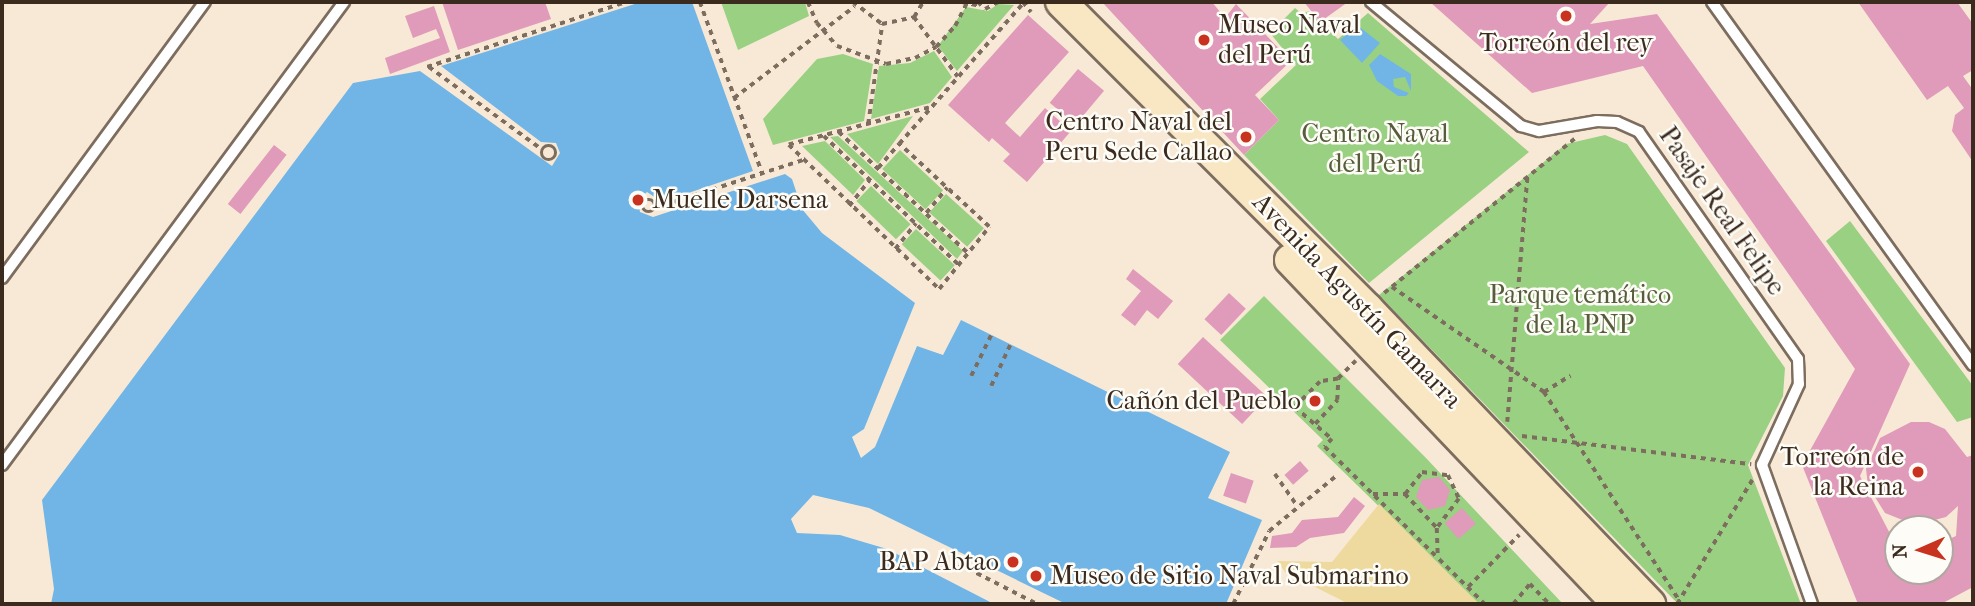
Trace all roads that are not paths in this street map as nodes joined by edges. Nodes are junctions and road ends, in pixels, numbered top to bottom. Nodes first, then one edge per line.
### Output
1 (205, 2) edge
2 (344, 2) edge
3 (1061, 2) edge
4 (1371, 2) edge
5 (1712, 2) edge
6 (1037, 7) edge
7 (2, 278) edge
8 (1973, 365) edge
9 (2, 465) edge
10 (1618, 604) edge
11 (1650, 604) edge
12 (1812, 604) edge

1 - 7 lane
2 - 9 lane
3 - 11 main road, Avenida Agustín Gamarra
4 - 12 lane, Pasaje Real Felipe
5 - 8 lane
6 - 10 main road, Avenida Agustín Gamarra

